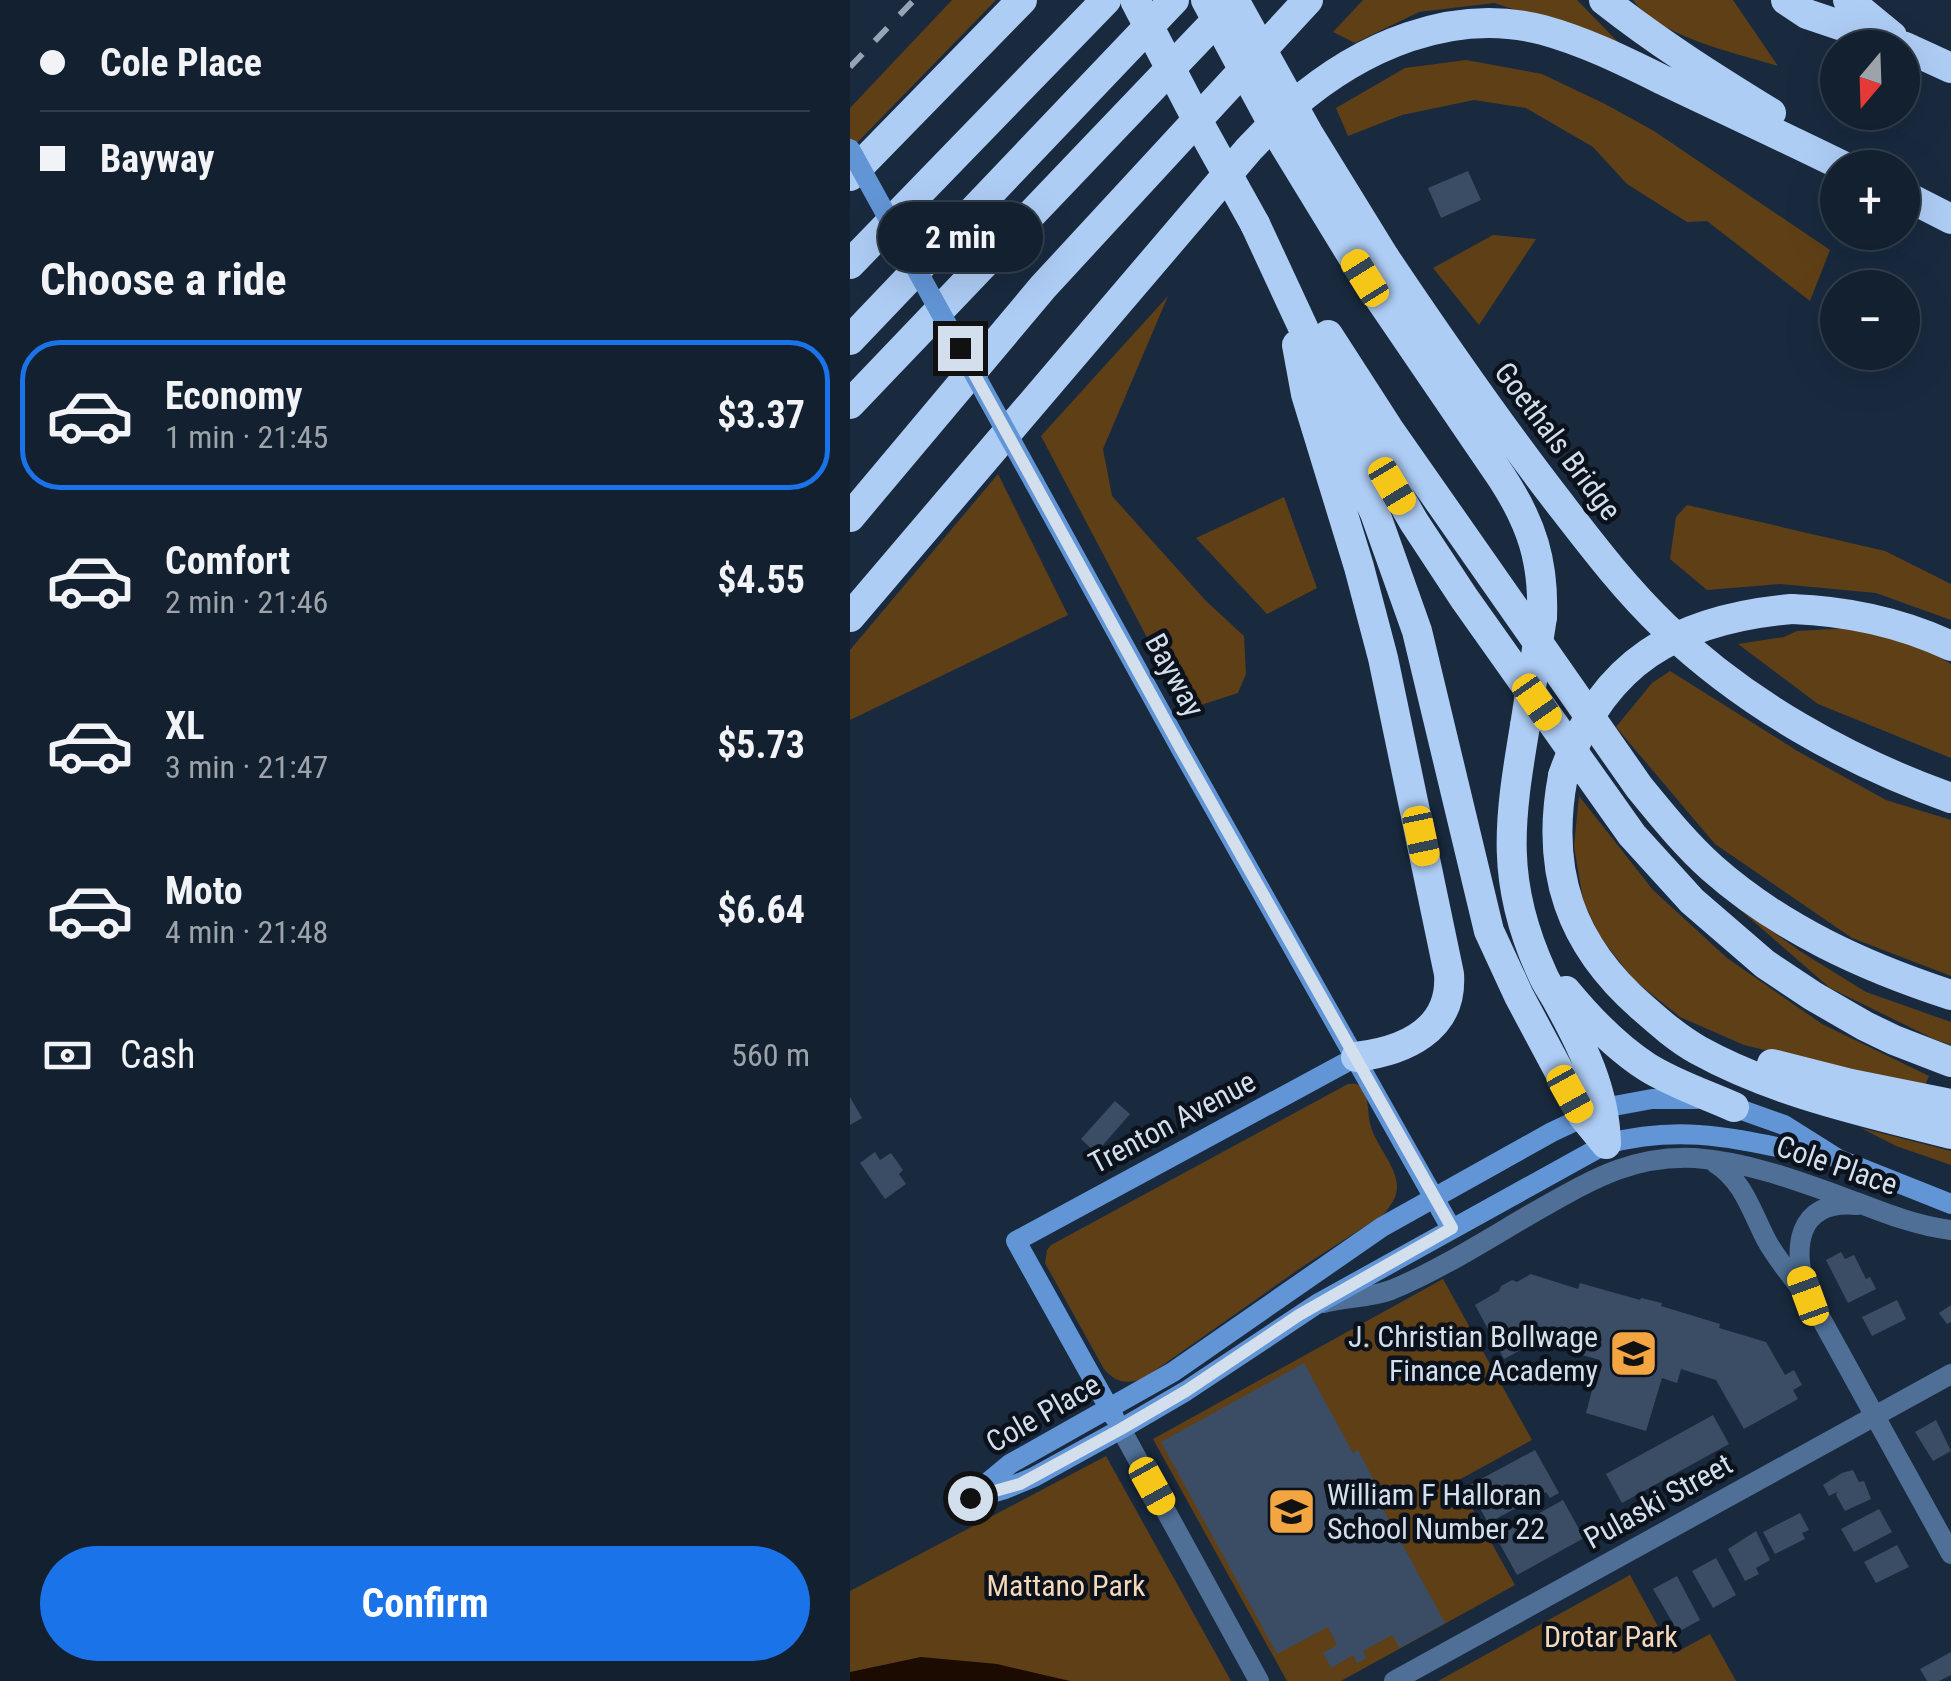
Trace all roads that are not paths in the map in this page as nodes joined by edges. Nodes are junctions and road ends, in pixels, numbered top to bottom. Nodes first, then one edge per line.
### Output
1 (1022, 0) edge
2 (1106, 0) edge
3 (1136, 0) edge
4 (1174, 0) edge
5 (1206, 0) edge
6 (1235, 0) edge
7 (1308, 0) edge
8 (1604, 0) edge
9 (1786, 0) edge
10 (1848, 0) edge
11 (1855, 30) edge
12 (1885, 30) edge
13 (1920, 54) edge
14 (1951, 68) edge
15 (850, 149) edge
16 (1831, 150) edge
17 (1820, 155) edge
18 (850, 176) edge
19 (1920, 203) edge
20 (1951, 219) edge
21 (850, 264) edge
22 (1375, 268) junction
23 (1308, 335) junction
24 (850, 340) edge
25 (850, 404) edge
26 (850, 517) edge
27 (850, 617) edge
28 (1951, 646) edge
29 (1951, 798) edge
30 (1526, 930) junction
31 (1951, 995) edge
32 (1642, 1007) junction
33 (1356, 1056) junction
34 (1951, 1062) edge
35 (1951, 1104) edge
36 (1734, 1106) junction
37 (1593, 1112) junction
38 (1951, 1134) edge
39 (1606, 1144) junction
40 (1838, 1159) junction
41 (1709, 1160) junction
42 (1434, 1197) junction
43 (1951, 1204) edge
44 (1869, 1207) junction
45 (1452, 1228) junction
46 (1951, 1230) edge
47 (1808, 1296) junction
48 (1316, 1304) junction
49 (1951, 1374) edge
50 (1110, 1408) junction
51 (1876, 1416) junction
52 (1121, 1429) junction
53 (1951, 1554) edge
54 (1258, 1681) edge
55 (1394, 1681) edge

1 - 18 highway
2 - 21 highway
3 - 23 highway, bridge
4 - 24 highway
5 - 22 highway, bridge
6 - 22 highway, Goethals Bridge, bridge
6 - 25 highway
7 - 26 highway
8 - 16 highway
9 - 11 highway
10 - 12 highway
13 - 14 highway
15 - 33 street, Bayway, bridge
17 - 27 highway
19 - 20 highway
22 - 29 highway, Goethals Bridge
22 - 30 highway, bridge
23 - 31 highway
23 - 33 highway
23 - 34 highway
23 - 37 highway
28 - 32 highway, bridge
30 - 36 highway
30 - 37 highway
32 - 35 highway
32 - 38 highway
33 - 42 street, Bayway
33 - 50 street, Trenton Avenue
36 - 37 street, Cole Place
36 - 40 street, Cole Place
37 - 39 highway
37 - 42 street, Cole Place
39 - 40 street, Cole Place
39 - 45 street, Cole Place
40 - 43 street
41 - 44 street, Cole Place
41 - 47 street
41 - 48 street, Cole Place
42 - 45 street, Bayway
42 - 50 street, Cole Place
44 - 46 street, Cole Place
44 - 47 street
45 - 48 street, Cole Place
47 - 51 street
48 - 52 street, Cole Place
49 - 51 street, Pulaski Street
50 - 52 street
50 - 52 street, Cole Place
51 - 53 street
51 - 55 street, Pulaski Street
52 - 54 street

